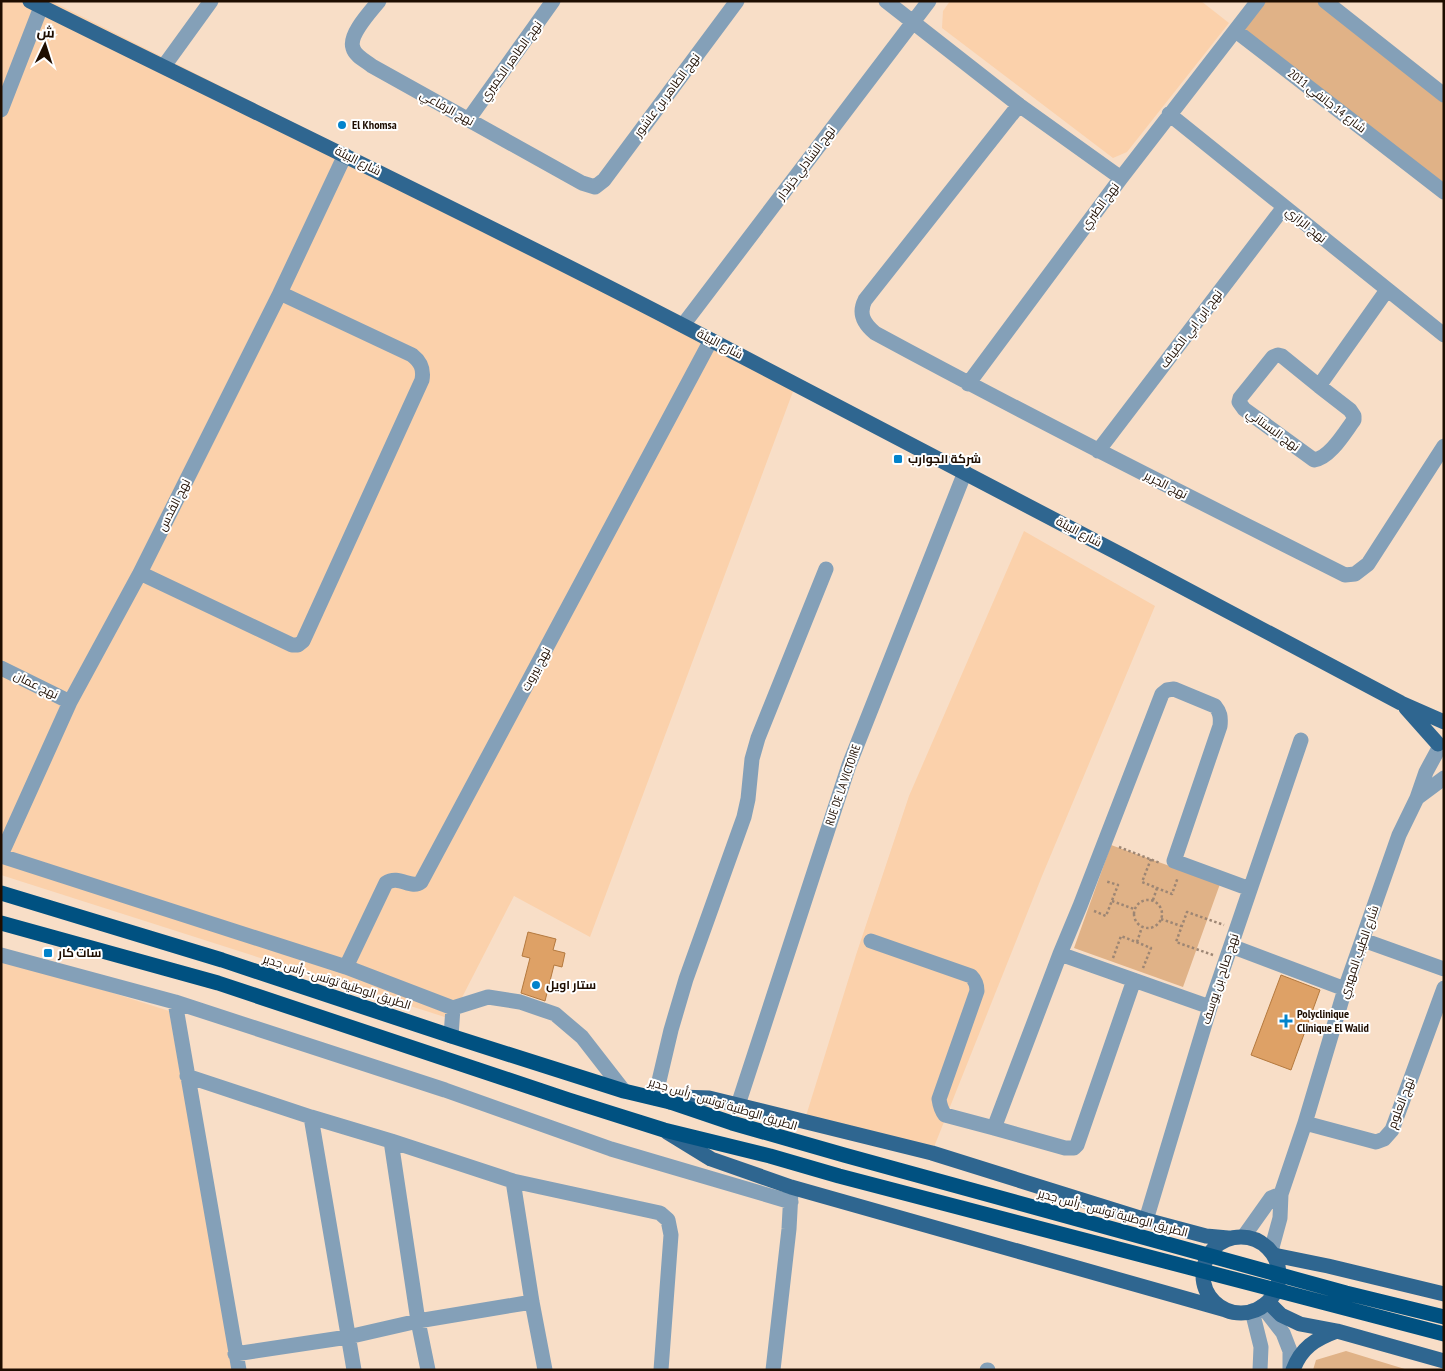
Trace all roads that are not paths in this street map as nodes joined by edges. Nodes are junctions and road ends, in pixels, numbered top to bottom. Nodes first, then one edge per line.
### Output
1 (211, 1) edge
2 (379, 1) edge
3 (553, 1) edge
4 (737, 1) edge
5 (886, 1) edge
6 (929, 1) edge
7 (1325, 1) edge
8 (1256, 2) edge
9 (36, 4) edge
10 (914, 23) junction
11 (1236, 31) junction
12 (164, 66) junction
13 (1444, 95) edge
14 (1019, 105) junction
15 (1, 110) edge
16 (1169, 114) junction
17 (468, 120) junction
18 (345, 155) junction
19 (1121, 178) junction
20 (595, 187) joint
21 (1444, 192) edge
22 (1284, 206) junction
23 (1387, 290) junction
24 (280, 293) junction
25 (683, 325) junction
26 (1444, 335) edge
27 (711, 340) junction
28 (968, 384) junction
29 (1319, 386) junction
30 (1444, 446) edge
31 (1098, 451) junction
32 (965, 472) junction
33 (826, 569) dead end
34 (140, 573) junction
35 (1, 668) edge
36 (70, 702) junction
37 (1402, 703) junction
38 (1444, 722) edge
39 (1444, 726) edge
40 (1301, 740) dead end
41 (1440, 750) edge
42 (1444, 778) edge
43 (1417, 798) junction
44 (1, 855) edge
45 (1250, 889) junction
46 (1, 893) edge
47 (1, 923) edge
48 (1363, 940) junction
49 (872, 941) dead end
50 (1229, 953) junction
51 (1, 954) edge
52 (1060, 954) junction
53 (346, 966) junction
54 (1444, 969) edge
55 (1136, 981) junction
56 (1444, 988) edge
57 (1345, 989) junction
58 (175, 1002) junction
59 (1210, 1007) junction
60 (453, 1008) junction
61 (451, 1036) junction
62 (188, 1076) junction
63 (624, 1091) junction
64 (662, 1100) junction
65 (738, 1105) junction
66 (311, 1117) junction
67 (1305, 1123) junction
68 (994, 1128) junction
69 (664, 1130) junction
70 (391, 1141) junction
71 (513, 1180) junction
72 (1281, 1194) junction
73 (791, 1195) junction
74 (1146, 1220) junction
75 (1244, 1236) junction
76 (1228, 1238) junction
77 (1273, 1253) junction
78 (1444, 1294) edge
79 (532, 1302) junction
80 (1261, 1306) junction
81 (1226, 1310) junction
82 (1444, 1318) edge
83 (418, 1321) junction
84 (1336, 1331) junction
85 (1444, 1334) edge
86 (348, 1336) junction
87 (235, 1354) junction
88 (1444, 1360) edge
89 (239, 1370) edge
90 (354, 1370) edge
91 (428, 1370) edge
92 (544, 1370) edge
93 (661, 1370) edge
94 (773, 1370) edge
95 (1260, 1370) edge
96 (1291, 1370) edge

1 - 12 street
2 - 17 street, نهج الرفاعي
3 - 17 street, نهج الطاهر الخميري
4 - 20 street, نهج الطاهر بن عاشور
5 - 10 street
6 - 10 street, نهج الشادلي خزندار
7 - 13 street
8 - 11 street
9 - 12 main road, شارع البيئة
9 - 15 street
10 - 14 street
10 - 25 street, نهج الشادلي خزندار
11 - 16 street, نهج الطبري
11 - 21 street, شارع 14 جانفي 2011
12 - 18 main road, شارع البيئة
14 - 19 street
14 - 28 street, نهج الجرير
16 - 19 street, نهج الطبري
16 - 22 street, نهج الرازي
17 - 20 street, نهج الرفاعي
18 - 24 street, نهج القدس
18 - 25 main road, شارع البيئة
19 - 28 street, نهج الطبري
22 - 23 street, نهج الرازي
22 - 31 street, نهج ابن ابي الضياف
23 - 26 street, نهج الرازي
23 - 29 street
24 - 34 street, نهج القدس
24 - 34 street
25 - 27 main road, شارع البيئة
27 - 32 main road, شارع البيئة
27 - 53 street, نهج بيروت
28 - 31 street, نهج الجرير
29 - 29 street, نهج البستاني
30 - 31 street, نهج الجرير
32 - 37 main road, شارع البيئة
32 - 65 street, RUE DE LA VICTOIRE
33 - 64 street
34 - 36 street, نهج القدس
35 - 36 street, نهج عمان
36 - 44 street, نهج القدس
37 - 38 main road, شارع البيئة
37 - 41 main road, شارع البيئة
39 - 41 main road
40 - 45 street, نهج صالح بن يوسف
41 - 43 street, شارع الطيب المهيري
42 - 43 street, شارع الطيب المهيري
43 - 48 street, شارع الطيب المهيري
44 - 53 street
45 - 50 street, نهج صالح بن يوسف
45 - 52 street
46 - 61 highway, الطريق الوطنية تونس - رأس جدير
47 - 69 highway
48 - 54 street
48 - 57 street, شارع الطيب المهيري
49 - 68 street
50 - 57 street
50 - 59 street, نهج صالح بن يوسف
51 - 58 street
52 - 55 street
52 - 68 street
53 - 60 street
55 - 59 street
55 - 68 street
56 - 67 street, نهج العلوم
57 - 67 street, شارع الطيب المهيري
58 - 62 street
58 - 73 street
59 - 74 street, نهج صالح بن يوسف
60 - 61 street
60 - 63 street
61 - 63 highway, الطريق الوطنية تونس - رأس جدير
62 - 66 street
62 - 87 street
63 - 64 highway, الطريق الوطنية تونس - رأس جدير
64 - 65 main road
64 - 82 highway, الطريق الوطنية تونس - رأس جدير
65 - 74 main road
66 - 70 street
66 - 86 street
67 - 72 street, شارع الطيب المهيري
69 - 73 main road
69 - 85 highway
70 - 71 street
70 - 83 street
71 - 79 street
71 - 93 street
72 - 75 street
72 - 77 street
73 - 81 main road
73 - 94 street
74 - 76 main road
75 - 76 main road
75 - 77 main road
76 - 81 main road
77 - 78 main road
77 - 80 main road
79 - 83 street
79 - 92 street
80 - 81 main road
80 - 84 main road
80 - 95 street
80 - 96 street
83 - 86 street
83 - 91 street
84 - 88 main road
84 - 96 main road
86 - 87 street
86 - 90 street
87 - 89 street

